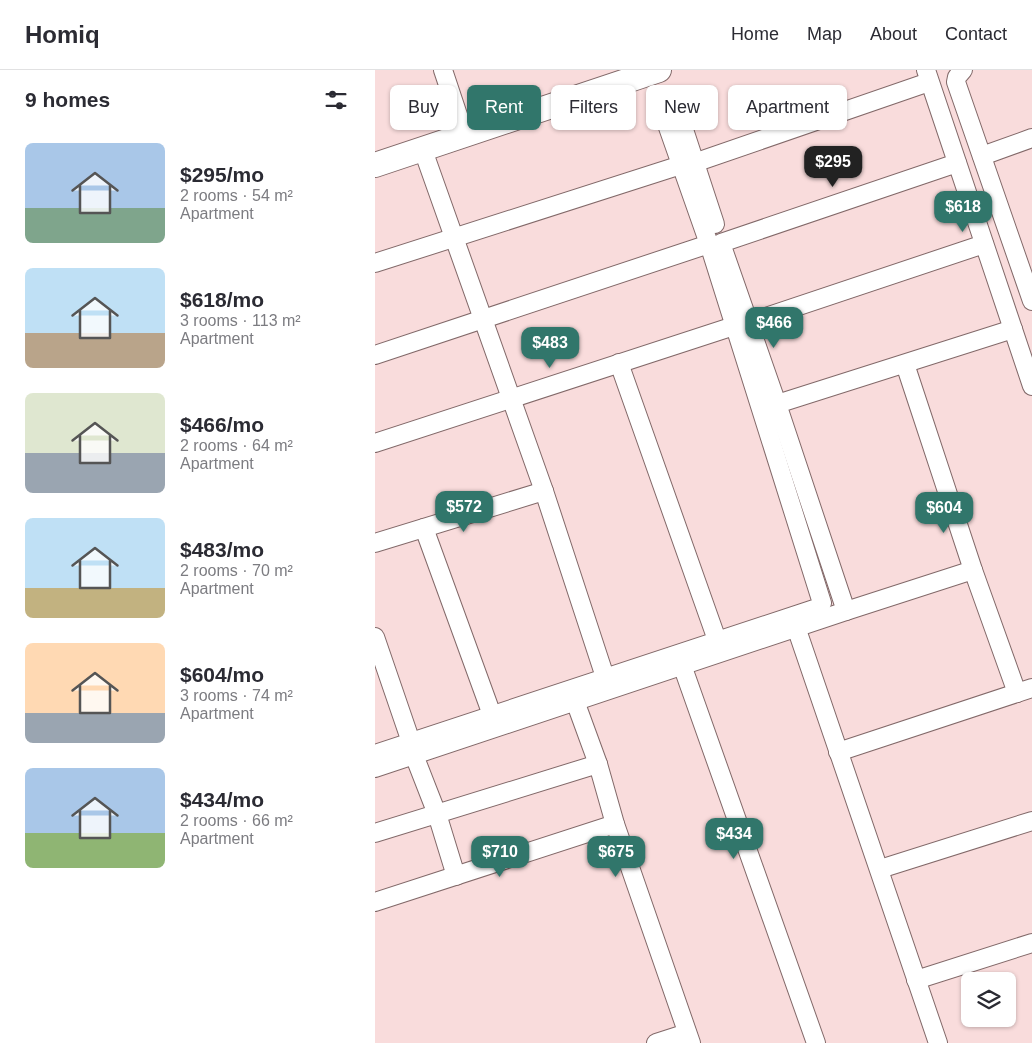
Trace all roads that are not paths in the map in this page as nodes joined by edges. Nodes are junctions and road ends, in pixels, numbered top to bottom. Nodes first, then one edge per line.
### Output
1 (443, 70) edge
2 (659, 70) edge
3 (963, 70) edge
4 (928, 76) edge
5 (677, 130) edge
6 (465, 136) junction
7 (1032, 138) edge
8 (423, 150) junction
9 (982, 156) junction
10 (957, 163) junction
11 (688, 164) junction
12 (375, 165) edge
13 (454, 238) junction
14 (715, 244) junction
15 (984, 244) junction
16 (375, 263) edge
17 (1031, 298) edge
18 (483, 319) junction
19 (741, 325) junction
20 (1013, 329) junction
21 (375, 355) edge
22 (619, 363) junction
23 (905, 364) junction
24 (1032, 386) edge
25 (511, 399) junction
26 (777, 404) junction
27 (375, 443) edge
28 (544, 491) junction
29 (424, 528) junction
30 (375, 544) edge
31 (973, 570) junction
32 (846, 611) junction
33 (796, 627) junction
34 (375, 637) edge
35 (717, 640) junction
36 (682, 665) junction
37 (605, 677) junction
38 (1024, 691) edge
39 (575, 701) junction
40 (492, 715) junction
41 (412, 749) junction
42 (839, 752) junction
43 (375, 754) edge
44 (598, 764) junction
45 (375, 768) edge
46 (437, 814) junction
47 (1032, 822) edge
48 (615, 824) junction
49 (375, 833) edge
50 (880, 869) junction
51 (455, 876) junction
52 (375, 902) edge
53 (1032, 943) edge
54 (916, 980) junction
55 (689, 1038) edge
56 (657, 1043) edge
57 (816, 1043) edge
58 (938, 1043) edge

1 - 6 street
2 - 6 street
3 - 9 street
4 - 10 street
4 - 11 street
5 - 11 street
6 - 8 street
7 - 9 street
8 - 12 street
8 - 13 street
9 - 17 street
10 - 14 street
10 - 15 street
11 - 13 street
11 - 14 street
13 - 16 street
13 - 18 street
14 - 18 street
14 - 19 street
15 - 19 street
15 - 20 street
18 - 21 street
18 - 25 street
19 - 22 street
19 - 26 street
19 - 35 street
20 - 23 street
20 - 24 street
22 - 25 street
22 - 35 street
23 - 26 street
23 - 31 street
25 - 27 street
25 - 28 street
26 - 32 street
28 - 29 street
28 - 37 street
29 - 30 street
29 - 40 street
31 - 32 street
31 - 38 street
32 - 33 street
33 - 36 street
33 - 42 street
34 - 41 street
35 - 37 street
36 - 39 street
36 - 57 street
37 - 40 street
38 - 42 street
39 - 41 street
39 - 44 street
40 - 41 street
41 - 43 street
41 - 45 street
41 - 46 street
42 - 50 street
44 - 46 street
44 - 48 street
46 - 49 street
46 - 51 street
47 - 50 street
48 - 51 street
48 - 55 street
50 - 54 street
51 - 52 street
53 - 54 street
54 - 58 street
55 - 56 street

